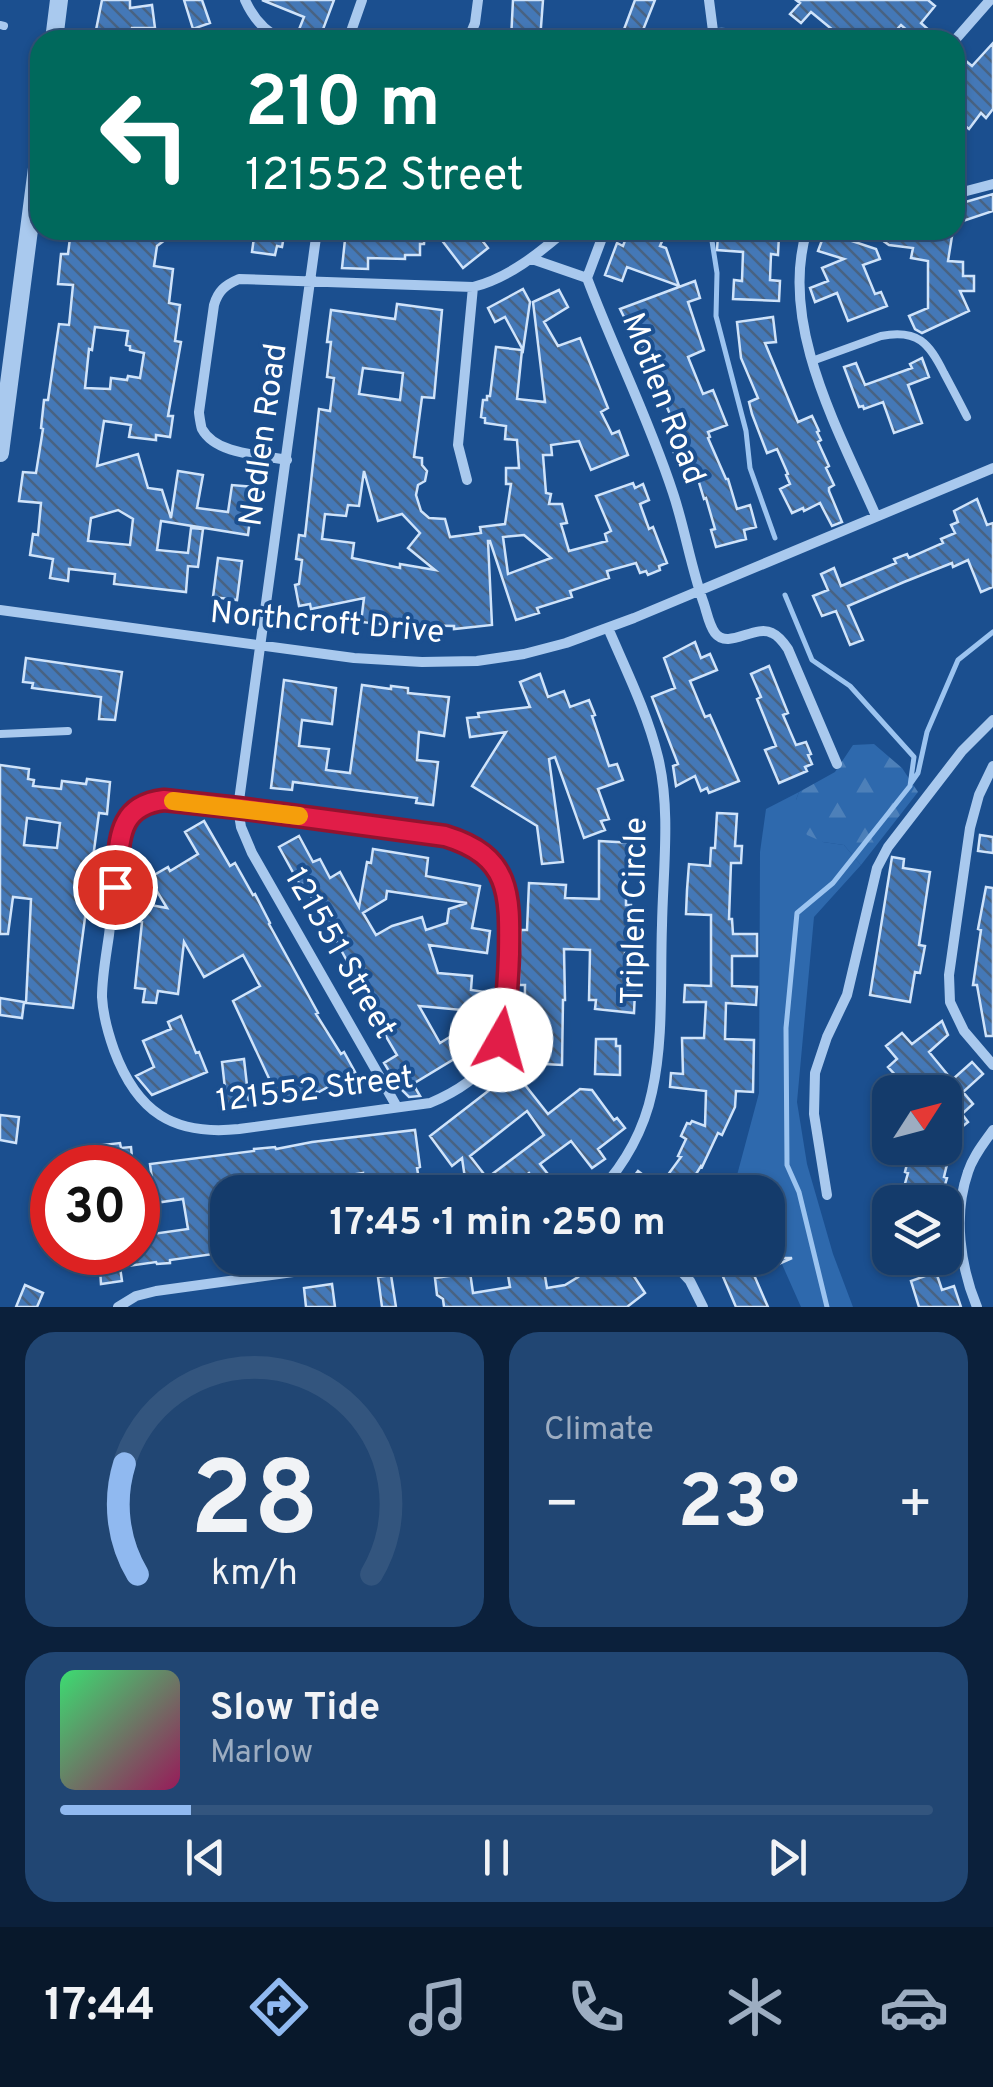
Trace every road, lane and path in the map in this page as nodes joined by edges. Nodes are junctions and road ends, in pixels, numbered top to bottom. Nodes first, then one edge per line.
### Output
1 (59, 0) edge
2 (245, 0) edge
3 (362, 0) edge
4 (478, 0) edge
5 (709, 0) edge
6 (990, 0) edge
7 (55, 30) edge
8 (266, 30) edge
9 (352, 30) edge
10 (472, 30) edge
11 (713, 30) edge
12 (964, 30) edge
13 (993, 184) edge
14 (965, 194) edge
15 (30, 207) edge
16 (316, 240) edge
17 (554, 240) edge
18 (602, 240) edge
19 (803, 240) edge
20 (532, 259) junction
21 (587, 278) junction
22 (311, 282) junction
23 (473, 286) junction
24 (7, 351) edge
25 (812, 361) junction
26 (967, 417) dead end
27 (0, 454) edge
28 (287, 460) junction
29 (993, 468) edge
30 (467, 480) dead end
31 (876, 516) junction
32 (699, 590) junction
33 (0, 610) edge
34 (608, 628) junction
35 (260, 646) junction
36 (993, 720) edge
37 (68, 730) dead end
38 (0, 734) edge
39 (837, 764) dead end
40 (993, 766) edge
41 (238, 808) junction
42 (993, 1066) edge
43 (398, 1107) junction
44 (993, 1130) edge
45 (612, 1175) edge
46 (828, 1195) dead end
47 (272, 1275) edge
48 (684, 1275) edge
49 (118, 1307) edge
50 (704, 1307) edge
51 (977, 1307) edge

1 - 7 street
2 - 8 street
3 - 9 street
4 - 10 street
5 - 11 street
6 - 12 street
13 - 14 street
15 - 24 street
16 - 22 street, Nedlen Road
17 - 20 street
18 - 21 street
19 - 25 street
20 - 21 street
20 - 23 street
21 - 32 street, Motlen Road
22 - 23 street
22 - 28 street, Nedlen Road
22 - 28 street
23 - 30 street
24 - 27 street
25 - 26 lane
25 - 31 street
28 - 35 street, Nedlen Road
29 - 31 street, Northcroft Drive
31 - 32 street, Northcroft Drive
32 - 34 street, Northcroft Drive
32 - 39 street
33 - 35 street, Northcroft Drive
34 - 35 street, Northcroft Drive
34 - 45 street, Triplen Circle
35 - 41 street, 121551 Street
36 - 46 street
37 - 38 lane
40 - 42 street
41 - 43 street, 121551 Street
41 - 43 street, 121552 Street
41 - 43 street, 121552 Street
44 - 51 street
47 - 49 street
48 - 50 street

